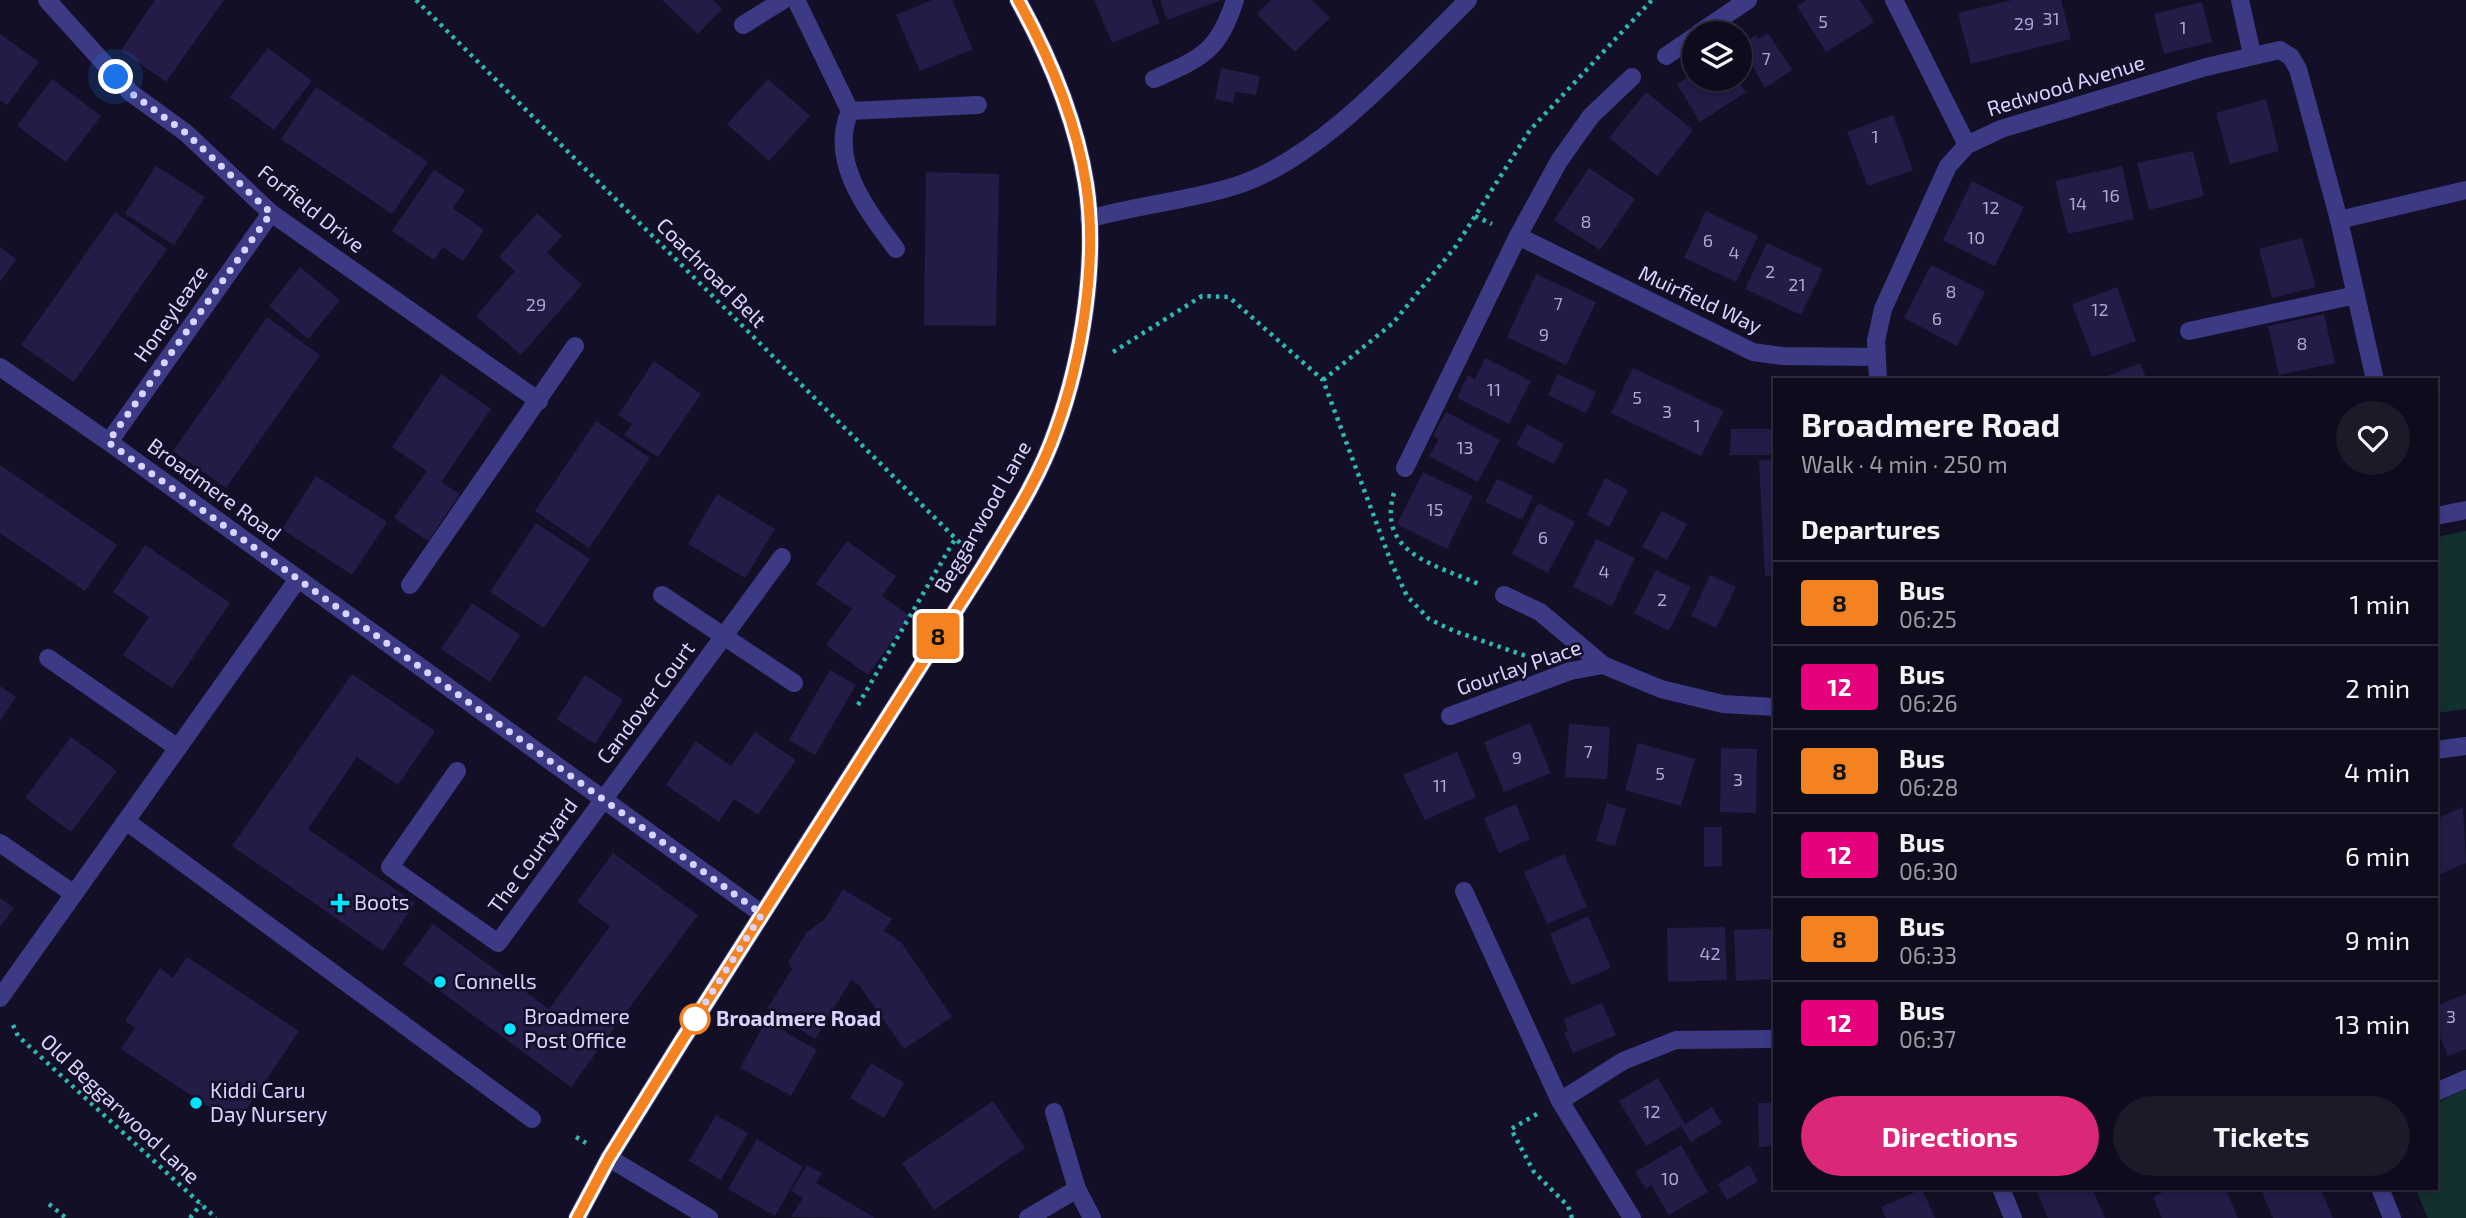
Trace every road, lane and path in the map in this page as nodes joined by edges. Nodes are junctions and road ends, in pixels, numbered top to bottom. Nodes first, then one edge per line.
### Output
1 (47, 0) edge
2 (416, 0) edge
3 (783, 0) edge
4 (796, 0) edge
5 (1018, 0) edge
6 (1235, 0) edge
7 (1468, 0) edge
8 (1652, 0) edge
9 (1748, 0) edge
10 (1895, 0) edge
11 (2239, 0) edge
12 (1717, 21) edge
13 (743, 25) dead end
14 (1682, 45) edge
15 (2252, 54) junction
16 (1666, 56) dead end
17 (1632, 77) dead end
18 (1154, 79) dead end
19 (978, 105) dead end
20 (850, 111) junction
21 (1967, 145) junction
22 (2466, 190) edge
23 (271, 213) junction
24 (1089, 219) junction
25 (2339, 220) junction
26 (1518, 236) junction
27 (896, 249) dead end
28 (2356, 295) junction
29 (2189, 331) dead end
30 (575, 346) dead end
31 (1113, 352) dead end
32 (1876, 357) junction
33 (0, 367) edge
34 (1878, 378) edge
35 (2375, 378) edge
36 (1323, 380) junction
37 (539, 401) junction
38 (108, 442) junction
39 (1405, 468) joint
40 (2466, 510) edge
41 (2438, 516) edge
42 (955, 540) junction
43 (782, 557) dead end
44 (984, 566) junction
45 (298, 579) junction
46 (410, 585) dead end
47 (662, 595) dead end
48 (1504, 595) joint
49 (724, 637) junction
50 (48, 658) dead end
51 (1603, 665) junction
52 (1570, 671) junction
53 (794, 683) dead end
54 (1773, 707) edge
55 (853, 714) dead end
56 (1450, 716) dead end
57 (2466, 746) edge
58 (178, 748) junction
59 (2438, 750) edge
60 (457, 771) dead end
61 (603, 797) junction
62 (126, 821) junction
63 (0, 843) edge
64 (1464, 891) dead end
65 (74, 894) junction
66 (762, 914) junction
67 (0, 998) edge
68 (6, 1025) dead end
69 (1773, 1039) edge
70 (2466, 1079) edge
71 (2438, 1092) edge
72 (1560, 1101) junction
73 (1054, 1112) dead end
74 (532, 1119) dead end
75 (576, 1137) dead end
76 (587, 1143) dead end
77 (609, 1158) junction
78 (1077, 1189) junction
79 (2002, 1190) edge
80 (2380, 1190) edge
81 (49, 1204) dead end
82 (201, 1204) junction
83 (66, 1218) edge
84 (190, 1218) edge
85 (216, 1218) edge
86 (577, 1218) edge
87 (709, 1218) edge
88 (1028, 1218) edge
89 (1093, 1218) edge
90 (1572, 1218) edge
91 (1632, 1218) edge
92 (2013, 1218) edge
93 (2392, 1218) edge

1 - 23 street, Forfield Drive
2 - 42 path, Coachroad Belt
3 - 13 street
4 - 20 street
5 - 24 street, Beggarwood Lane
6 - 18 street
7 - 24 street
8 - 36 path
9 - 12 street
10 - 21 street
11 - 15 street
14 - 16 street
15 - 21 street, Redwood Avenue
15 - 25 street, Redwood Avenue
17 - 26 street
19 - 20 street
20 - 27 street
21 - 32 street, Redwood Avenue
22 - 25 street
23 - 37 street, Forfield Drive
23 - 38 street, Honeyleaze
24 - 44 street, Beggarwood Lane
25 - 28 street
26 - 32 street, Muirfield Way
26 - 39 street
28 - 29 street
28 - 35 street
30 - 37 street
31 - 36 path
32 - 34 street, Redwood Avenue
33 - 38 street, Broadmere Road
36 - 52 path
37 - 46 street
38 - 45 street, Broadmere Road
39 - 48 path
40 - 41 street
42 - 44 path, Coachroad Belt
42 - 55 path
43 - 49 street, Candover Court
44 - 66 street, Beggarwood Lane
45 - 58 street
45 - 61 street, Broadmere Road
47 - 49 street
48 - 51 street, Gourlay Place
49 - 53 street, Candover Court
49 - 61 street, Candover Court
50 - 58 street
51 - 52 street, Gourlay Place
51 - 54 street, Gourlay Place
52 - 56 street, Gourlay Place
57 - 59 street
58 - 62 street
60 - 61 street, The Courtyard
61 - 66 street, Broadmere Road
62 - 65 street
62 - 74 street
63 - 65 street
64 - 72 street
65 - 67 street
66 - 77 street, Beggarwood Lane
68 - 82 path, Old Beggarwood Lane
69 - 72 street
70 - 71 street
72 - 90 path
72 - 91 street
73 - 78 street
75 - 76 path
77 - 86 street, Beggarwood Lane
77 - 87 street
78 - 88 street
78 - 89 street
79 - 92 street
80 - 93 street
81 - 83 path
82 - 84 path
82 - 85 path, Old Beggarwood Lane

